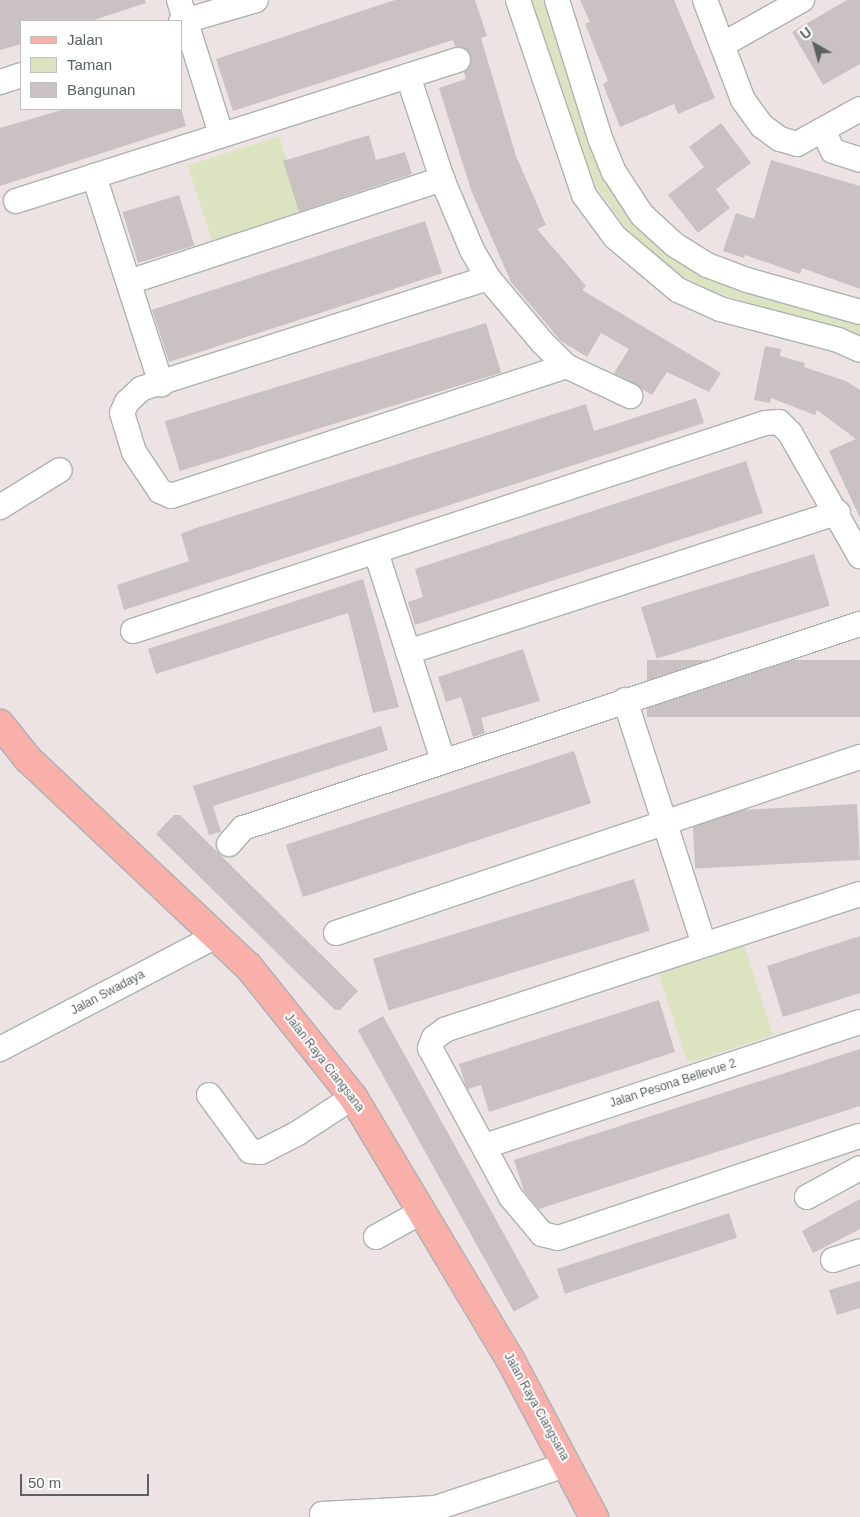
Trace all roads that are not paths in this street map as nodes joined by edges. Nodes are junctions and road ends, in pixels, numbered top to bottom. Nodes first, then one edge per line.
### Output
1 (256, 0) edge
2 (518, 0) edge
3 (558, 0) edge
4 (705, 0) edge
5 (802, 0) edge
6 (182, 14) edge
7 (722, 45) junction
8 (458, 60) dead end
9 (20, 75) edge
10 (408, 76) junction
11 (0, 82) edge
12 (860, 109) edge
13 (823, 130) junction
14 (221, 134) junction
15 (860, 160) edge
16 (94, 176) junction
17 (442, 179) junction
18 (16, 202) dead end
19 (488, 278) junction
20 (129, 282) junction
21 (860, 312) edge
22 (860, 350) edge
23 (566, 366) junction
24 (161, 384) junction
25 (630, 396) dead end
26 (60, 470) dead end
27 (0, 507) edge
28 (838, 512) junction
29 (376, 552) junction
30 (860, 556) edge
31 (860, 624) edge
32 (133, 631) dead end
33 (408, 652) junction
34 (625, 700) junction
35 (0, 724) edge
36 (860, 757) edge
37 (443, 761) junction
38 (665, 822) junction
39 (229, 844) dead end
40 (860, 894) edge
41 (336, 933) dead end
42 (216, 936) junction
43 (704, 944) junction
44 (860, 1022) edge
45 (0, 1049) edge
46 (209, 1095) dead end
47 (353, 1096) junction
48 (860, 1136) edge
49 (485, 1146) junction
50 (860, 1168) edge
51 (806, 1197) dead end
52 (423, 1211) junction
53 (376, 1237) dead end
54 (860, 1251) edge
55 (833, 1260) dead end
56 (568, 1464) junction
57 (322, 1514) dead end
58 (594, 1517) edge

1 - 6 street
2 - 22 street
3 - 21 street
4 - 7 street
5 - 7 street
6 - 14 street
7 - 13 street
8 - 10 street
9 - 11 street
10 - 14 street
10 - 17 street
12 - 13 street
13 - 15 street
14 - 16 street
16 - 18 street
16 - 20 street
17 - 19 street
17 - 20 street
19 - 23 street
19 - 24 street
20 - 24 street
23 - 24 street
23 - 25 street
26 - 27 street
28 - 29 street
28 - 30 street
28 - 33 street
29 - 32 street
29 - 33 street
31 - 34 street
33 - 37 street
34 - 37 street
34 - 38 street
35 - 42 main road, Jalan Raya Ciangsana
36 - 38 street
37 - 39 street
38 - 41 street
38 - 43 street
40 - 43 street
42 - 45 street, Jalan Swadaya
42 - 47 main road, Jalan Raya Ciangsana
43 - 49 street
44 - 49 street, Jalan Pesona Bellevue 2
46 - 47 street
47 - 52 main road, Jalan Raya Ciangsana
48 - 49 street
50 - 51 street
52 - 53 street
52 - 56 main road, Jalan Raya Ciangsana
54 - 55 street
56 - 57 street
56 - 58 main road, Jalan Raya Ciangsana

